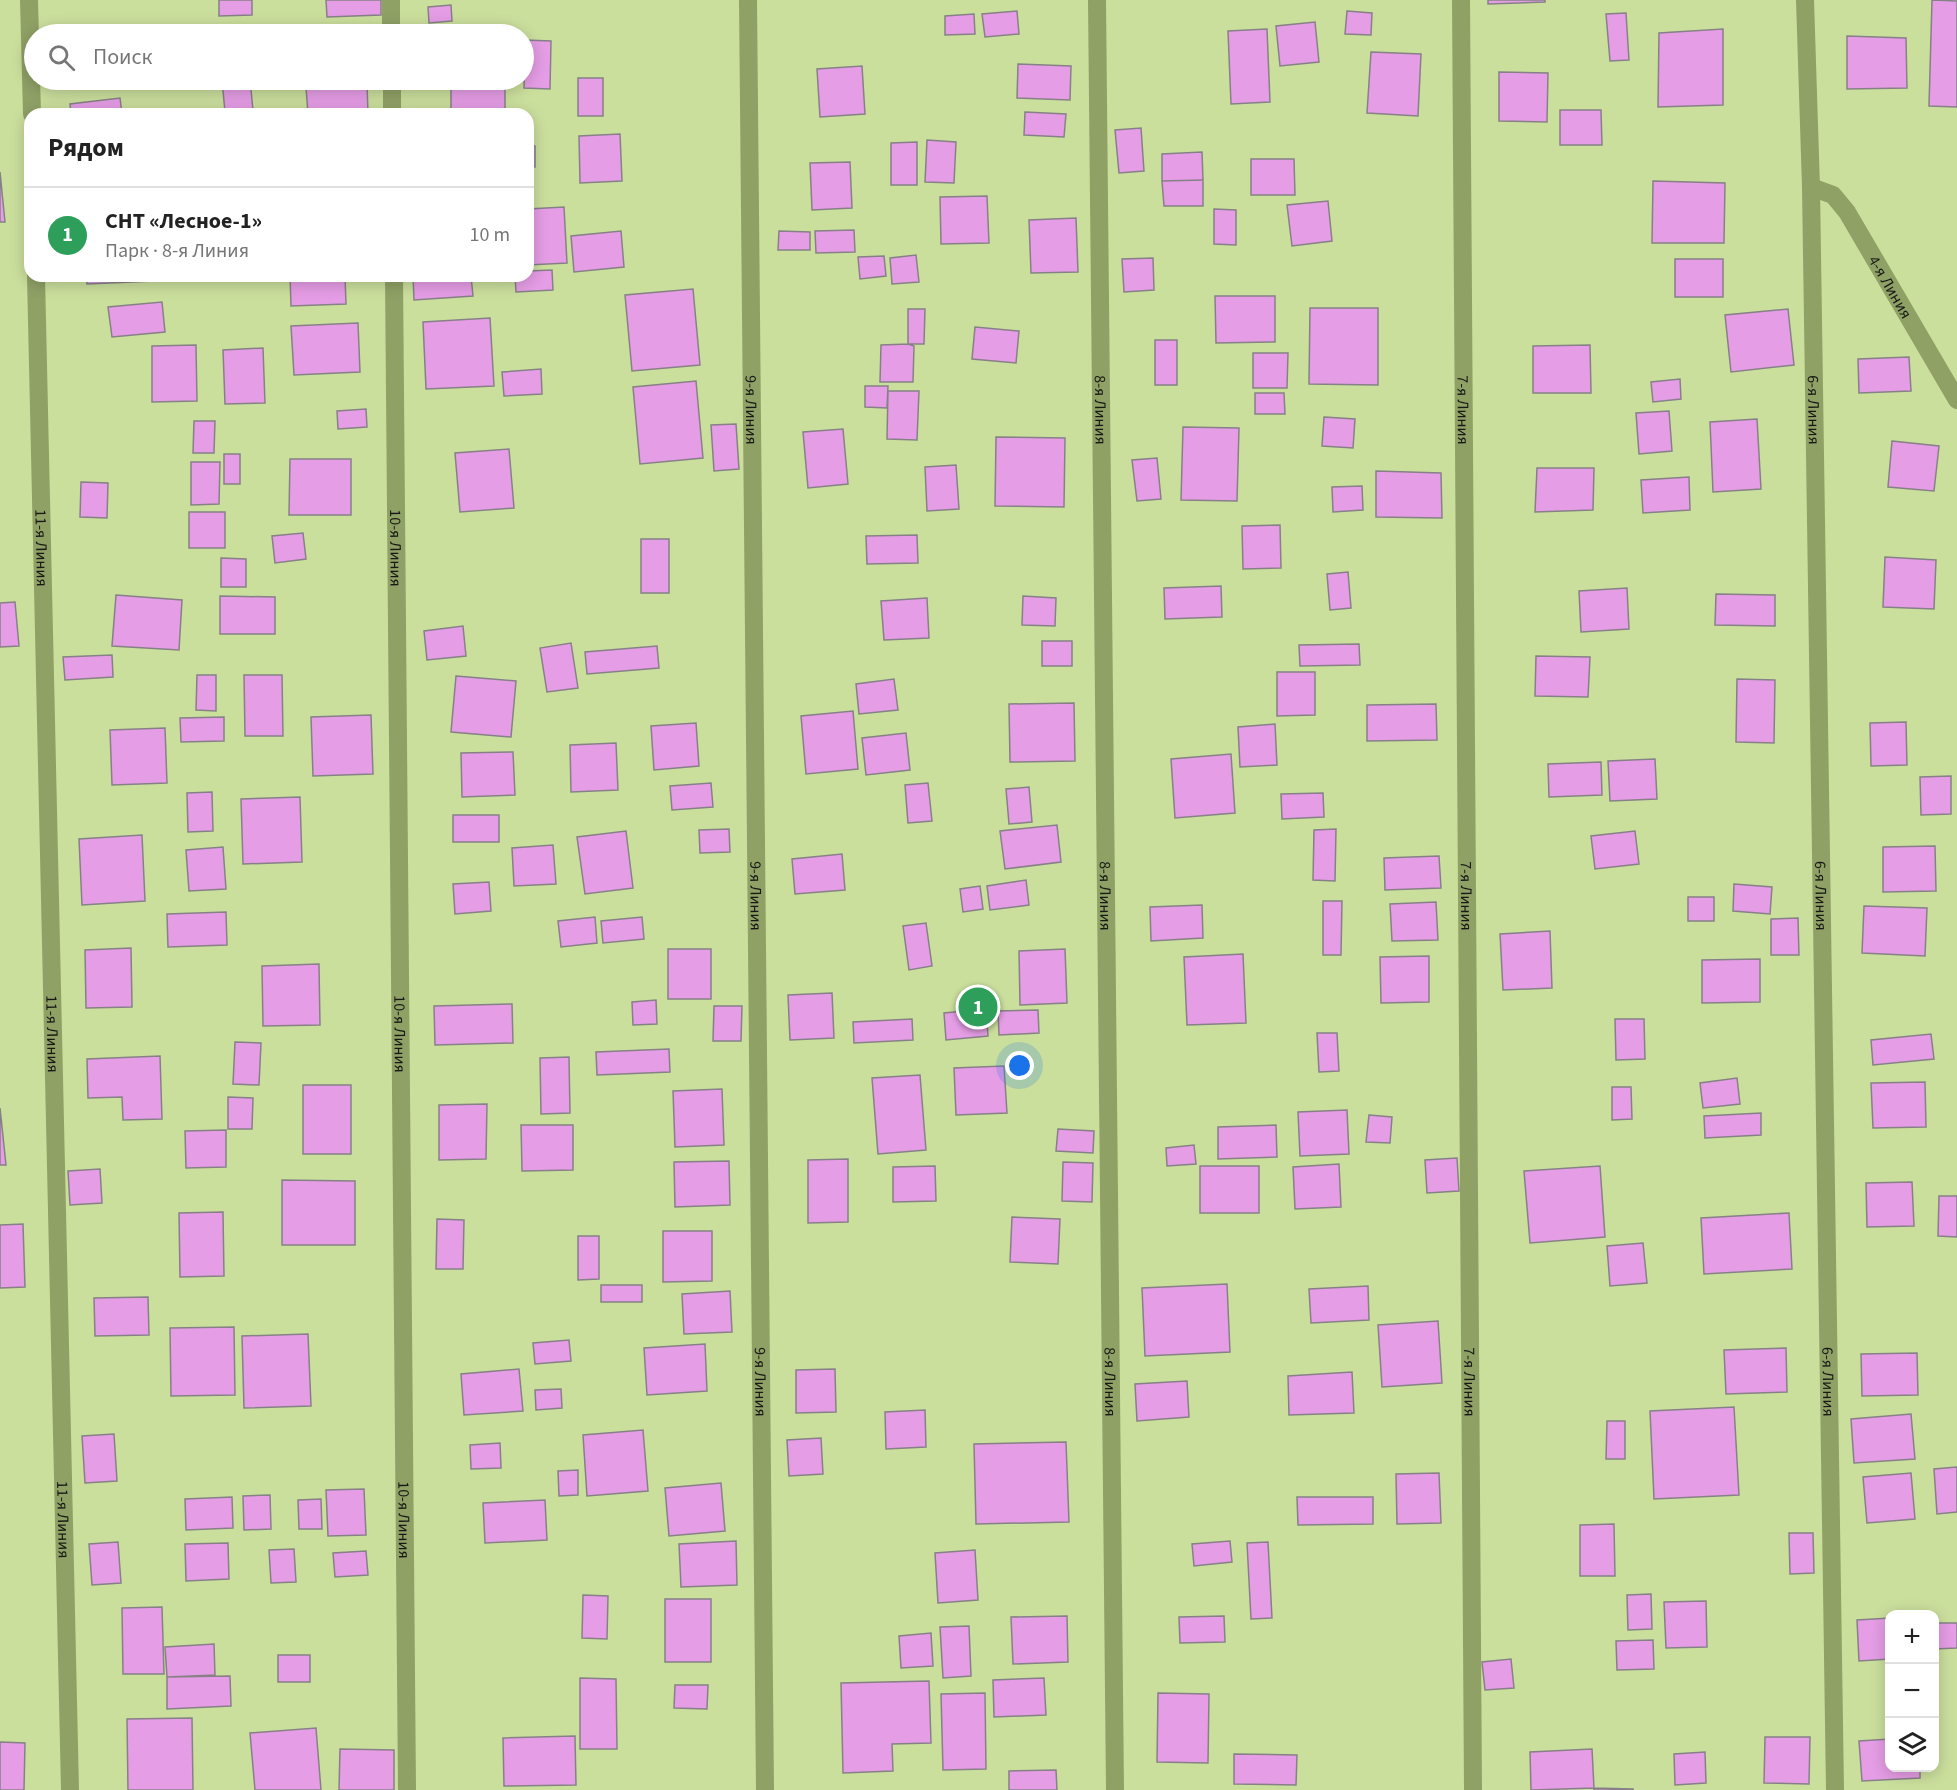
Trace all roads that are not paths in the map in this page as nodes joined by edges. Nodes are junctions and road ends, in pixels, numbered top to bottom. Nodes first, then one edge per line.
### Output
1 (29, 0) edge
2 (391, 0) edge
3 (748, 0) edge
4 (1097, 0) edge
5 (1461, 0) edge
6 (1805, 0) edge
7 (30, 24) edge
8 (391, 24) edge
9 (31, 90) edge
10 (392, 90) edge
11 (32, 108) edge
12 (392, 108) edge
13 (1811, 187) junction
14 (36, 282) edge
15 (394, 282) edge
16 (1957, 400) edge
17 (70, 1790) edge
18 (407, 1790) edge
19 (765, 1790) edge
20 (1115, 1790) edge
21 (1473, 1790) edge
22 (1835, 1790) edge

1 - 7 street
2 - 8 street
3 - 19 street, 9-я Линия
4 - 20 street, 8-я Линия
5 - 21 street, 7-я Линия
6 - 13 street, 6-я Линия
9 - 11 street
10 - 12 street
13 - 16 street, 4-я Линия
13 - 22 street, 6-я Линия
14 - 17 street, 11-я Линия
15 - 18 street, 10-я Линия

